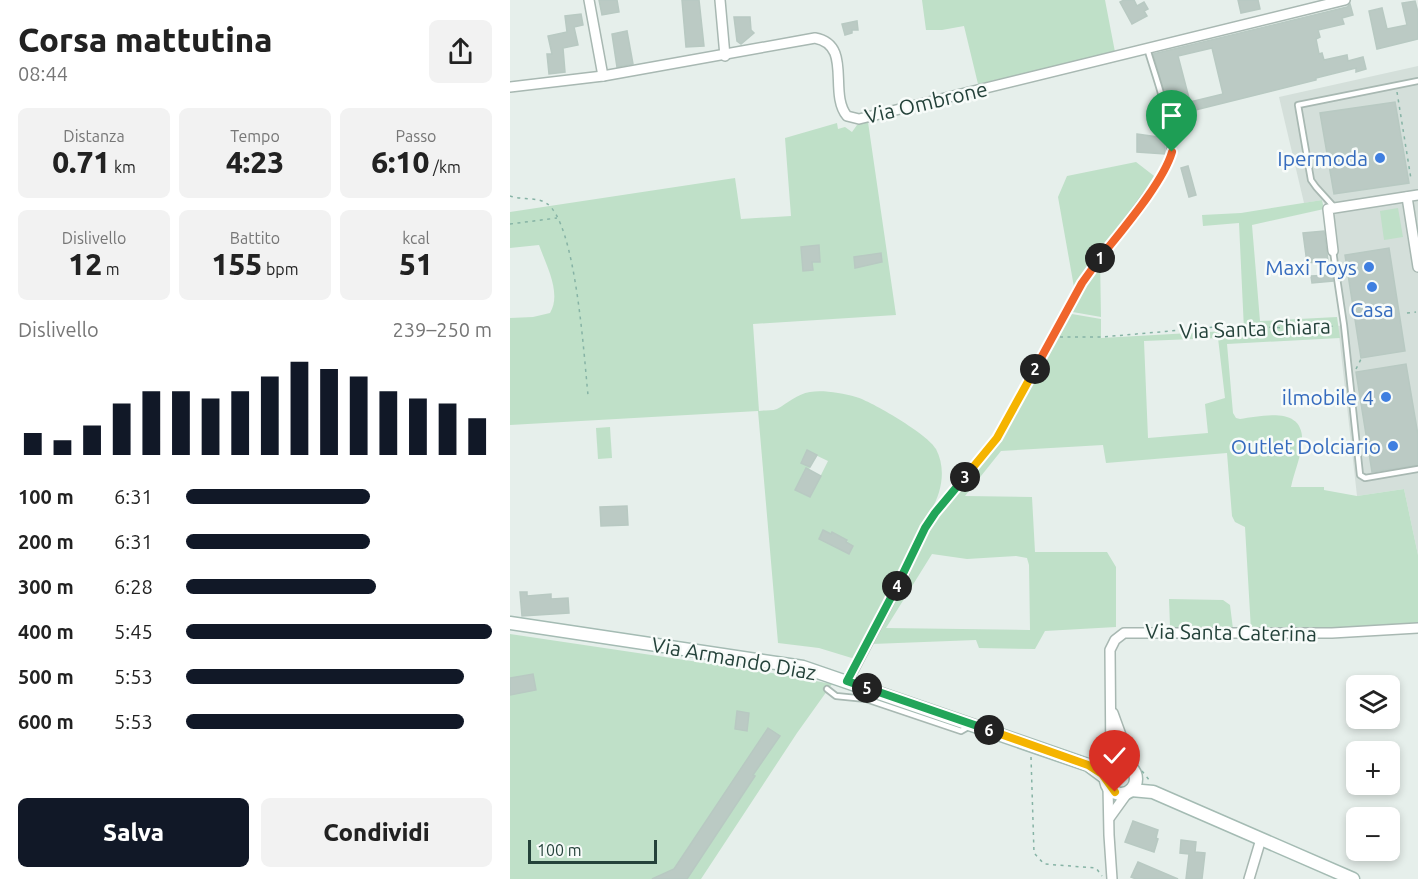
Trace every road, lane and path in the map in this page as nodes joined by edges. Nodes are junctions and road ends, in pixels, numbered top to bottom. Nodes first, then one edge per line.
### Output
1 (590, 0) edge
2 (720, 0) edge
3 (1345, 0) edge
4 (1149, 47) junction
5 (725, 56) junction
6 (603, 76) junction
7 (1418, 81) edge
8 (1396, 85) junction
9 (510, 87) edge
10 (1411, 179) dead end
11 (1418, 195) edge
12 (510, 196) edge
13 (1407, 197) junction
14 (1335, 208) junction
15 (558, 218) junction
16 (510, 224) edge
17 (1333, 251) joint
18 (1418, 267) edge
19 (1416, 312) dead end
20 (1407, 313) dead end
21 (1344, 325) junction
22 (1067, 336) dead end
23 (1361, 359) dead end
24 (1356, 370) dead end
25 (588, 395) dead end
26 (1418, 470) edge
27 (904, 573) joint
28 (510, 623) edge
29 (1418, 628) edge
30 (847, 681) junction
31 (827, 689) dead end
32 (1111, 708) junction
33 (972, 725) junction
34 (1031, 756) dead end
35 (1136, 770) junction
36 (1109, 778) junction
37 (1153, 788) junction
38 (1129, 791) junction
39 (1109, 819) junction
40 (1261, 839) junction
41 (1103, 879) edge
42 (1112, 879) edge
43 (1249, 879) edge
44 (1353, 879) edge

1 - 6 street
2 - 5 street
3 - 4 street
4 - 5 street, Via Ombrone
4 - 27 lane
5 - 6 street, Via Ombrone
6 - 9 street, Via Ombrone
7 - 8 lane
8 - 10 path
8 - 14 lane
11 - 13 street
12 - 15 path
13 - 14 street
13 - 18 street
14 - 17 street, Via Santa Chiara
15 - 16 path
15 - 25 path
17 - 21 lane, Via Santa Chiara
19 - 20 path
21 - 22 path, Via Santa Chiara
21 - 26 lane
23 - 24 path
27 - 30 street
28 - 30 street, Via Armando Diaz
29 - 32 street, Via Santa Caterina
30 - 33 street, Via Armando Diaz
31 - 33 lane
32 - 35 street, Via Santa Caterina
32 - 36 street, Via Santa Caterina
33 - 36 street, Via Armando Diaz
34 - 41 path
35 - 36 street, Via Armando Diaz
35 - 37 street, Via Armando Diaz
35 - 37 path
35 - 38 street
36 - 38 street, Via Armando Diaz
36 - 39 street, Via Santa Caterina
37 - 38 street, Via Armando Diaz
37 - 40 street, Via Armando Diaz
38 - 39 street
39 - 42 street, Via Santa Caterina
40 - 43 street
40 - 44 street, Via Armando Diaz

